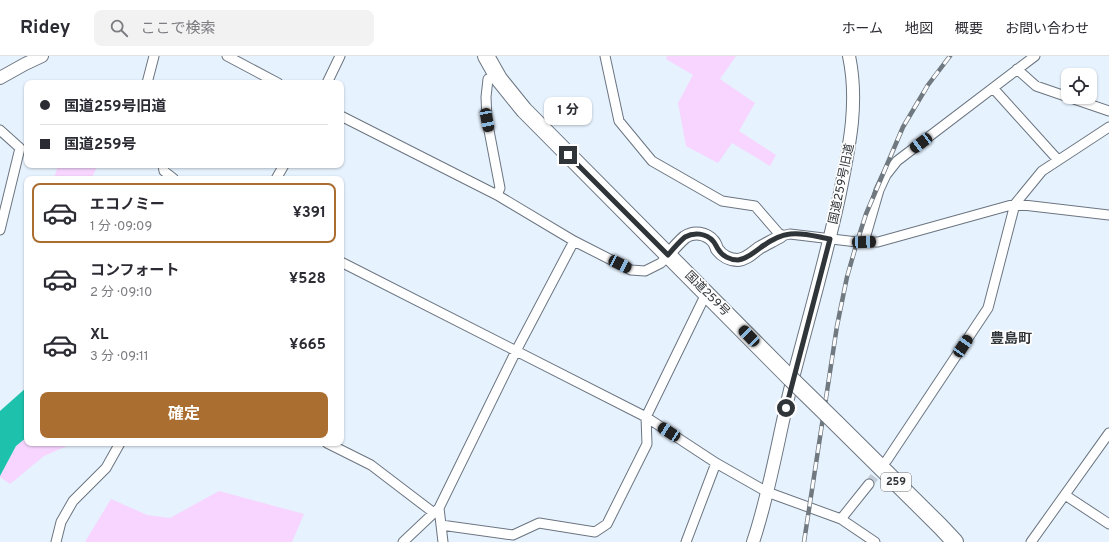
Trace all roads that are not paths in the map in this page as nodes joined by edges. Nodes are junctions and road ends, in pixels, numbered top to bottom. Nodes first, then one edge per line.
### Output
1 (42, 56) edge
2 (154, 56) edge
3 (227, 56) edge
4 (340, 56) edge
5 (486, 56) edge
6 (606, 56) edge
7 (849, 56) edge
8 (1035, 56) edge
9 (1017, 69) junction
10 (0, 78) edge
11 (488, 79) dead end
12 (148, 80) edge
13 (272, 80) edge
14 (328, 80) edge
15 (993, 88) junction
16 (1061, 95) edge
17 (1090, 104) edge
18 (1109, 110) edge
19 (344, 118) edge
20 (1109, 127) edge
21 (0, 130) edge
22 (1058, 160) junction
23 (164, 168) edge
24 (170, 176) edge
25 (497, 195) junction
26 (1015, 204) junction
27 (1109, 215) edge
28 (0, 230) edge
29 (781, 236) junction
30 (830, 239) junction
31 (574, 241) junction
32 (864, 242) junction
33 (668, 255) junction
34 (344, 264) edge
35 (708, 294) junction
36 (516, 351) junction
37 (646, 417) junction
38 (1109, 433) edge
39 (118, 446) edge
40 (333, 446) edge
41 (887, 460) tunnel mouth
42 (716, 463) junction
43 (869, 484) tunnel mouth
44 (767, 492) junction
45 (1065, 495) junction
46 (436, 511) junction
47 (841, 519) junction
48 (441, 524) junction
49 (1109, 524) edge
50 (56, 542) edge
51 (403, 542) edge
52 (443, 542) edge
53 (686, 542) edge
54 (752, 542) edge
55 (875, 542) edge
56 (955, 542) edge
57 (1031, 542) edge

1 - 10 street
2 - 12 street
3 - 13 street
4 - 14 street
5 - 33 highway, 国道259号 / 259
6 - 29 street
7 - 30 street, 国道259号旧道
8 - 9 street
9 - 15 street
9 - 16 street
11 - 25 street
15 - 22 street
15 - 32 street
17 - 18 street
19 - 25 street
20 - 22 street
21 - 28 street
22 - 26 street
23 - 24 street
25 - 31 street
26 - 27 street
26 - 32 street
26 - 41 street
29 - 30 street
29 - 33 street
30 - 32 street
30 - 44 street, 国道259号旧道
31 - 33 street
31 - 36 street
33 - 35 highway, 国道259号 / 259
34 - 36 street
35 - 37 street
35 - 56 highway, 国道259号 / 259, bridge
36 - 37 street
36 - 46 street
37 - 42 street
37 - 48 street
38 - 45 street
39 - 50 street
40 - 46 street
42 - 44 street
42 - 53 street
43 - 47 street
44 - 47 street
44 - 54 street, 国道259号旧道
45 - 49 street
45 - 57 street
46 - 48 street
46 - 51 street
47 - 55 street
48 - 52 street

